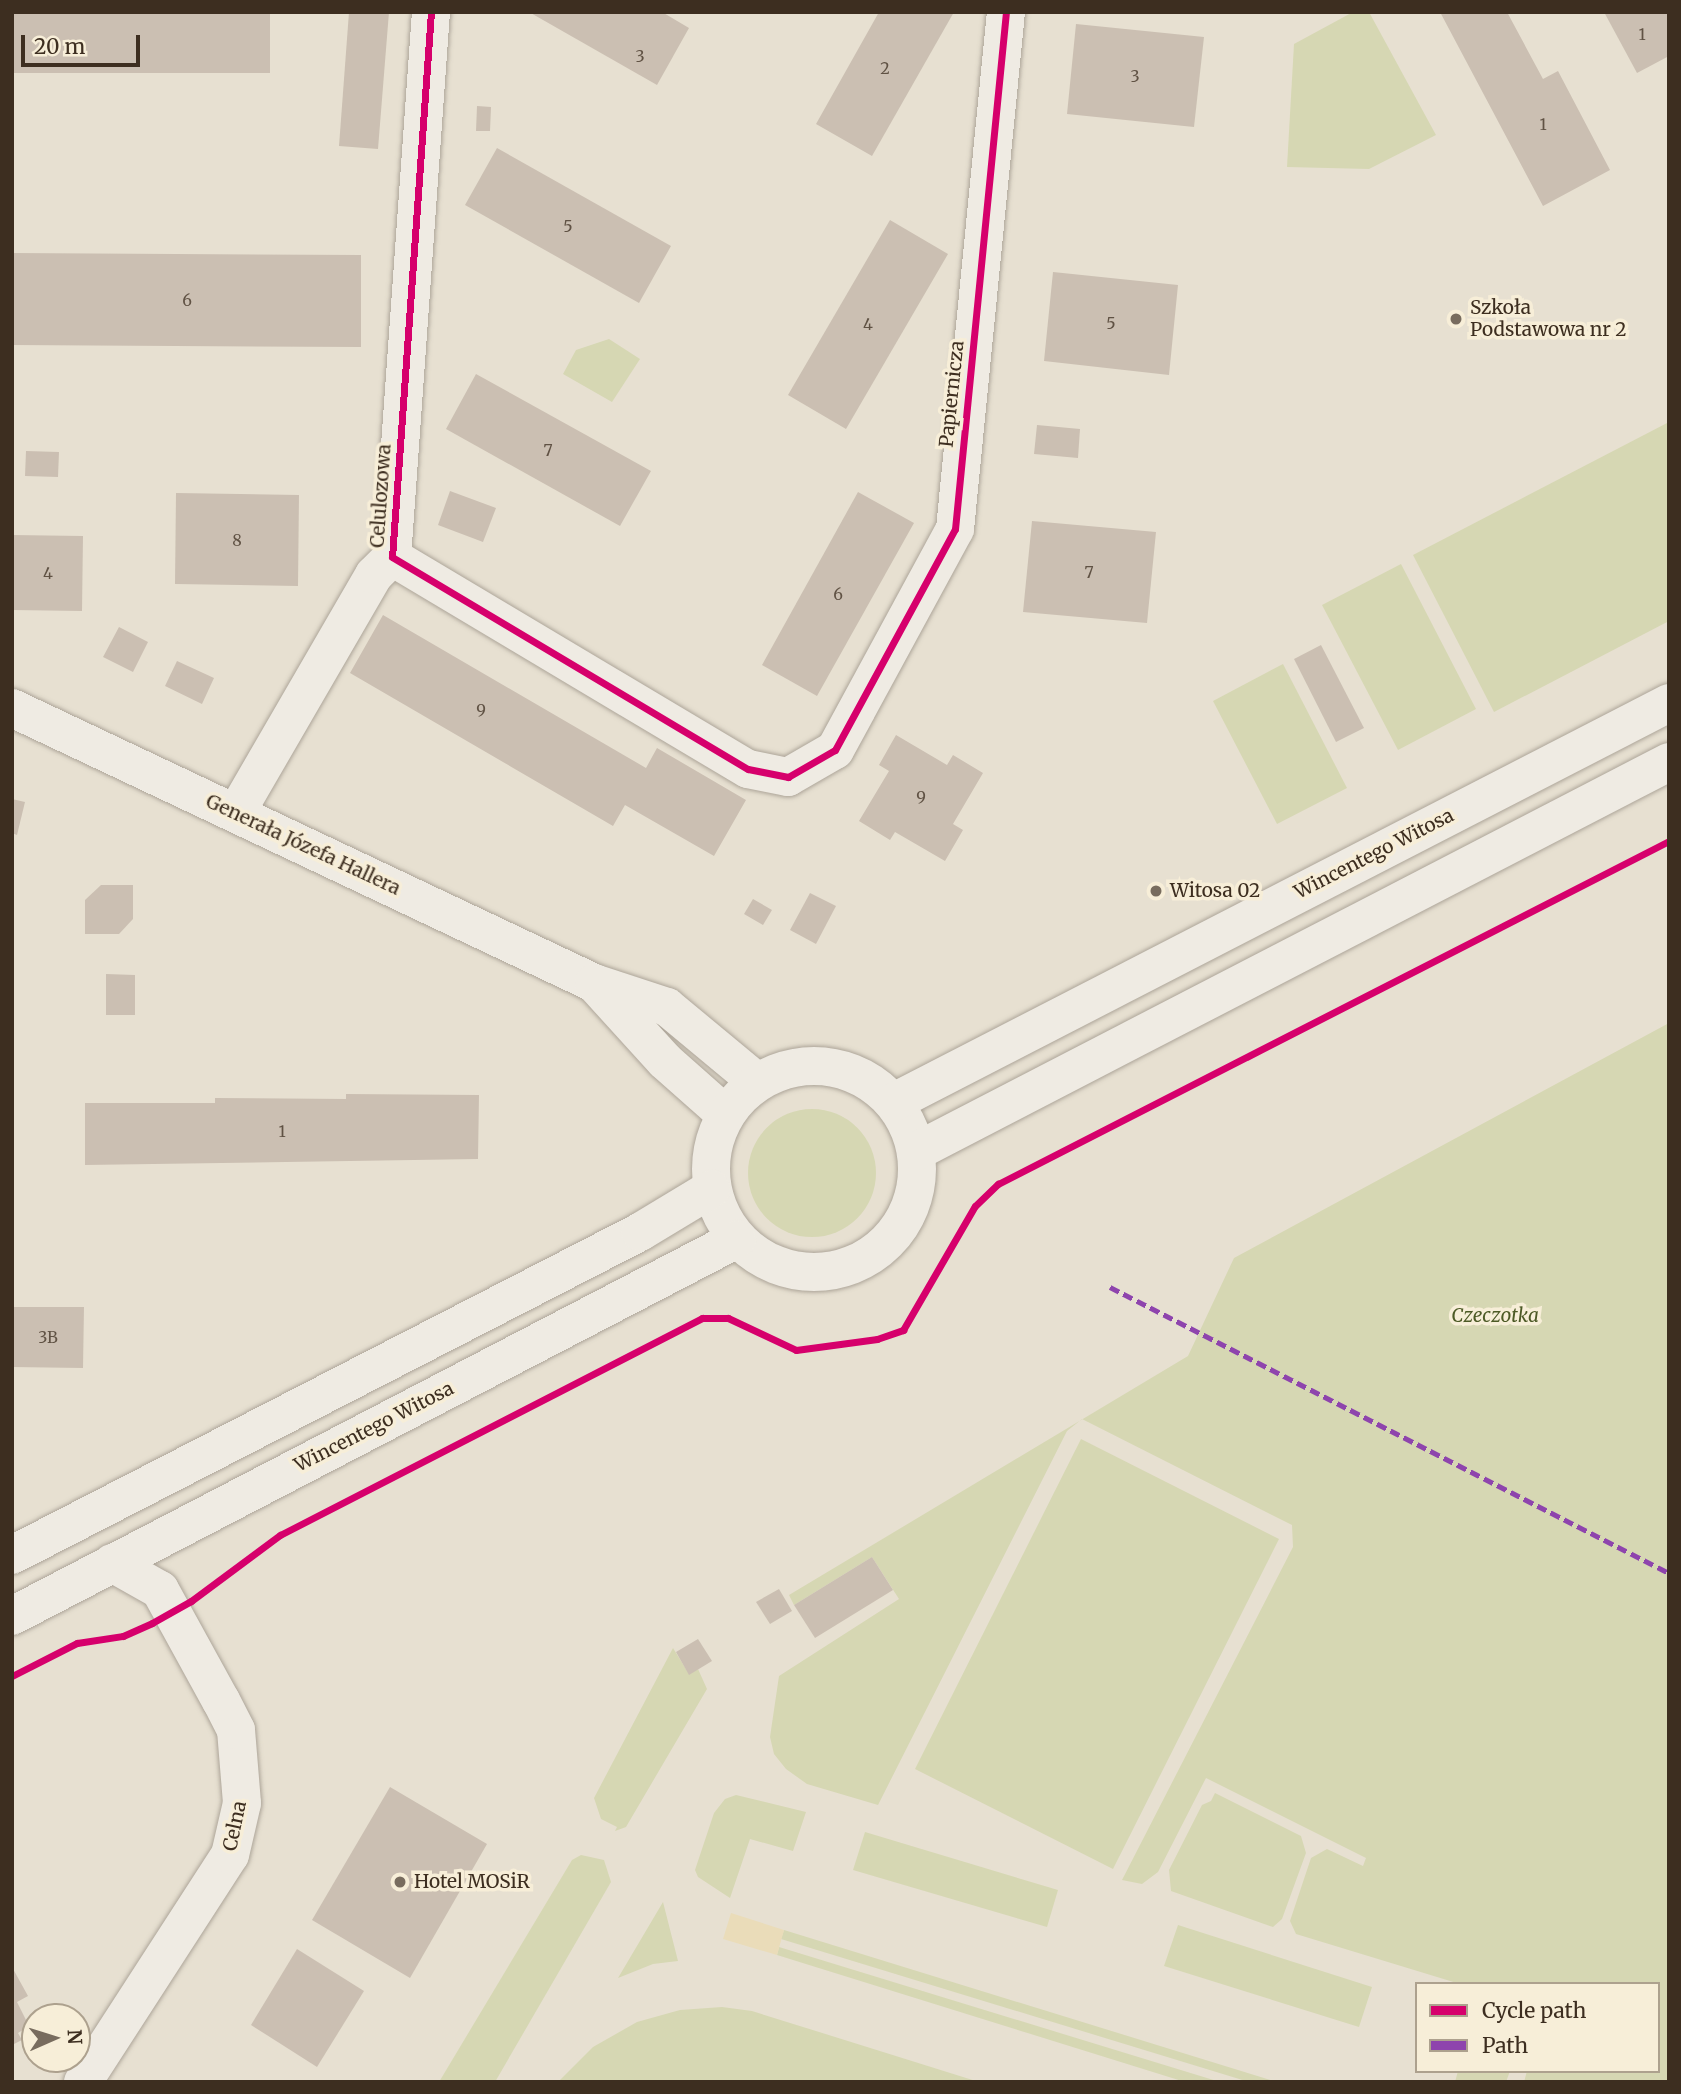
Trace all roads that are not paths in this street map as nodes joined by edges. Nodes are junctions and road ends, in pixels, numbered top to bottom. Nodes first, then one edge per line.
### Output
1 (431, 12) edge
2 (1006, 12) edge
3 (393, 557) junction
4 (1669, 703) edge
5 (12, 708) edge
6 (835, 750) joint
7 (1669, 762) edge
8 (236, 813) junction
9 (594, 983) junction
10 (756, 1081) junction
11 (894, 1102) junction
12 (724, 1114) junction
13 (916, 1151) junction
14 (711, 1189) junction
15 (737, 1239) junction
16 (169, 1534) junction
17 (12, 1555) edge
18 (112, 1563) junction
19 (160, 1590) junction
20 (12, 1616) edge
21 (83, 2082) edge

1 - 3 main road, Celulozowa
2 - 6 main road, Papiernicza
3 - 6 main road, Celulozowa
3 - 8 main road, Celulozowa
4 - 11 main road, Wincentego Witosa
5 - 8 main road, Generała Józefa Hallera
7 - 13 main road
8 - 9 main road, Generała Józefa Hallera
9 - 10 main road, Generała Józefa Hallera
9 - 12 main road, Generała Józefa Hallera
10 - 11 main road
10 - 12 main road
11 - 13 main road
12 - 14 main road
13 - 15 main road
14 - 15 main road
14 - 17 main road
15 - 16 main road, Wincentego Witosa
16 - 18 main road, Wincentego Witosa
16 - 19 main road
18 - 19 main road
18 - 20 main road, Wincentego Witosa
19 - 21 main road, Celna

